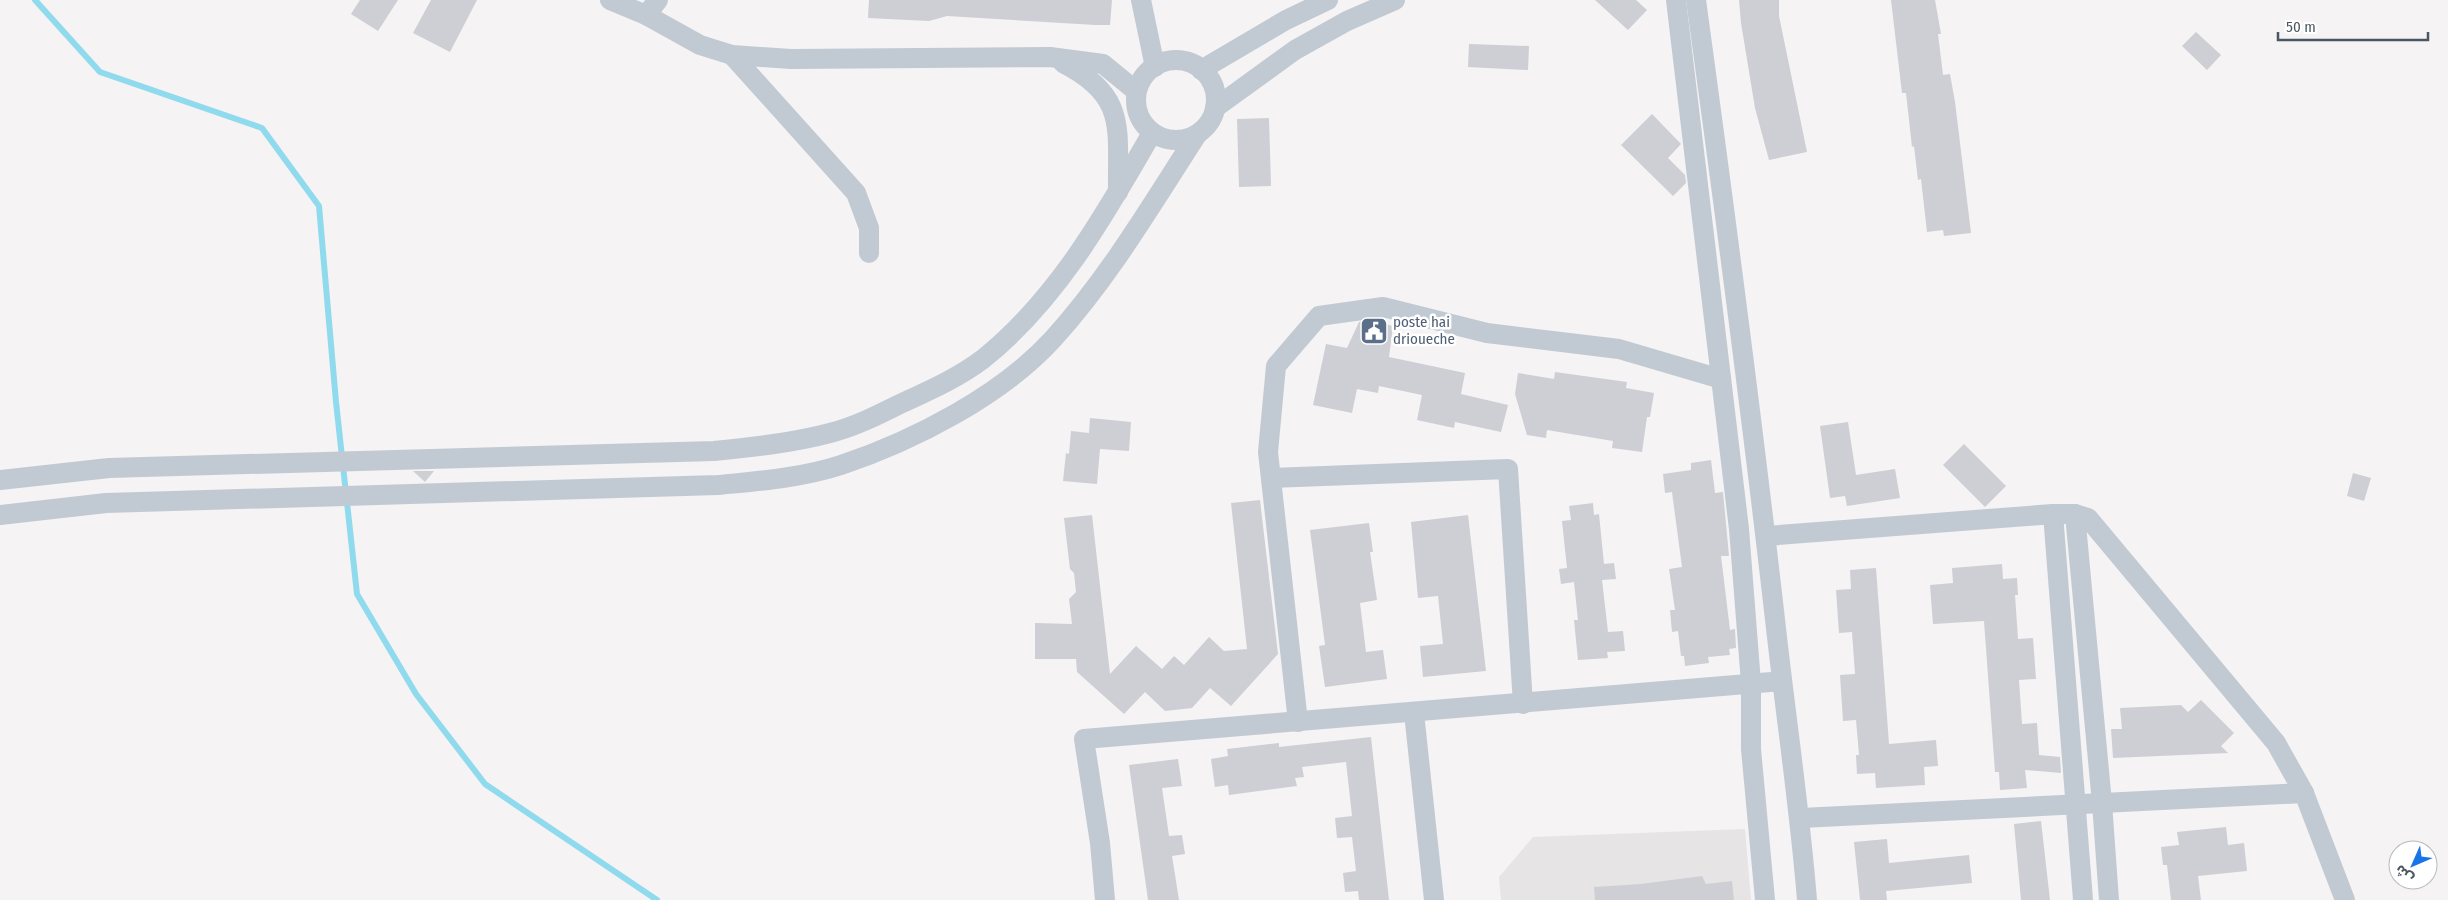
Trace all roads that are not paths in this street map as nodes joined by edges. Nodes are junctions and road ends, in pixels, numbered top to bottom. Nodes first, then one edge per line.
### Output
1 (610, 0) edge
2 (1141, 0) edge
3 (1328, 0) edge
4 (1395, 0) edge
5 (1676, 0) edge
6 (1696, 0) edge
7 (652, 7) edge
8 (732, 55) junction
9 (1050, 57) junction
10 (1155, 67) junction
11 (1201, 70) junction
12 (1136, 91) junction
13 (1215, 108) junction
14 (1152, 133) junction
15 (1196, 136) junction
16 (1118, 192) junction
17 (869, 253) dead end
18 (1721, 379) junction
19 (1271, 478) junction
20 (0, 480) edge
21 (2053, 514) junction
22 (2075, 514) junction
23 (0, 515) edge
24 (1766, 536) junction
25 (1782, 681) junction
26 (1751, 684) junction
27 (1523, 704) junction
28 (1414, 713) junction
29 (1298, 722) junction
30 (2304, 793) junction
31 (2102, 803) junction
32 (2075, 804) junction
33 (1801, 818) junction
34 (1105, 900) edge
35 (1434, 900) edge
36 (1765, 900) edge
37 (1807, 900) edge
38 (2083, 900) edge
39 (2109, 900) edge
40 (2345, 900) edge

1 - 7 street
2 - 10 street
3 - 11 street
4 - 13 street
5 - 18 street
6 - 24 street
7 - 8 street
8 - 9 street
8 - 17 street
9 - 12 street
9 - 16 street
10 - 11 street
10 - 12 street
11 - 13 street
12 - 14 street
13 - 15 street
14 - 15 street
14 - 16 street
15 - 23 street
16 - 20 street
18 - 19 street
18 - 26 street
19 - 27 street
19 - 29 street
21 - 22 street
21 - 24 street
21 - 32 street
22 - 30 street
22 - 31 street
24 - 25 street
25 - 26 street
25 - 33 street
26 - 27 street
26 - 36 street
27 - 28 street
28 - 29 street
28 - 35 street
29 - 34 street
30 - 31 street
30 - 40 street
31 - 32 street
31 - 39 street
32 - 33 street
32 - 38 street
33 - 37 street

